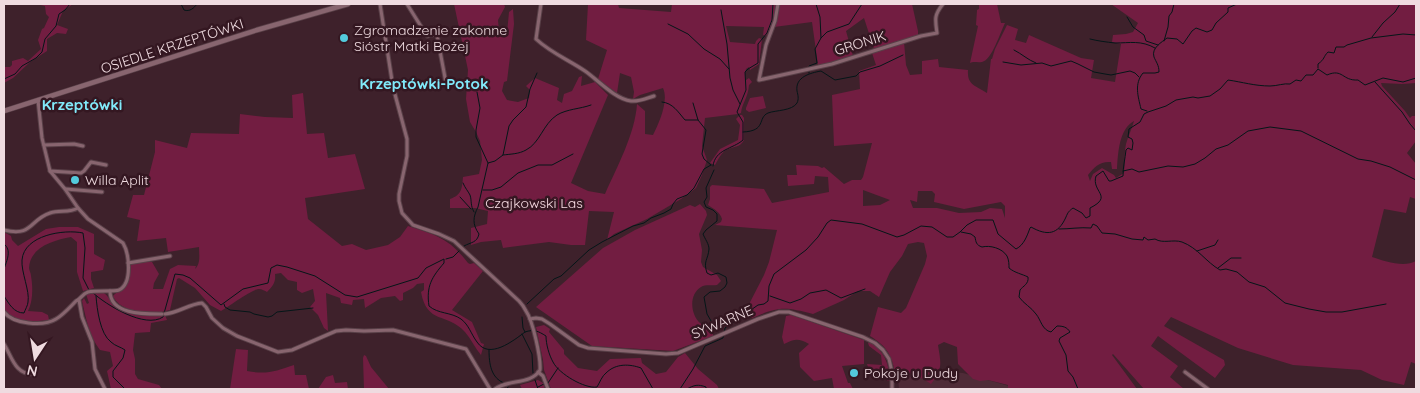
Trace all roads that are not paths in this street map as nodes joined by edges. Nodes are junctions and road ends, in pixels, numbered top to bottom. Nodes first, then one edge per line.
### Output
1 (348, 4) edge
2 (380, 4) edge
3 (407, 4) edge
4 (541, 4) edge
5 (778, 4) edge
6 (944, 4) edge
7 (446, 83) dead end
8 (654, 96) dead end
9 (38, 100) junction
10 (4, 111) edge
11 (44, 145) junction
12 (83, 146) dead end
13 (106, 165) dead end
14 (50, 171) junction
15 (65, 189) junction
16 (102, 192) dead end
17 (78, 208) junction
18 (4, 230) edge
19 (170, 256) dead end
20 (128, 263) junction
21 (110, 291) junction
22 (79, 300) junction
23 (4, 312) edge
24 (530, 319) junction
25 (4, 344) edge
26 (538, 372) junction
27 (1185, 372) dead end
28 (34, 374) dead end
29 (105, 389) edge
30 (490, 389) edge
31 (495, 389) edge
32 (548, 389) edge
33 (892, 389) edge
34 (1208, 389) edge

1 - 9 main road, OSIEDLE KRZEPTÓWKI
2 - 24 street
3 - 7 street
4 - 8 street
5 - 6 street, GRONIK
9 - 10 main road, OSIEDLE KRZEPTÓWKI
9 - 11 street
11 - 12 street
11 - 14 street
13 - 14 street
14 - 15 street
15 - 16 street
15 - 17 street
17 - 18 street
17 - 20 street
19 - 20 street
20 - 21 street
21 - 22 street
21 - 30 street
22 - 23 street
22 - 29 street
24 - 26 street
24 - 33 street, SYWARNE
25 - 28 street
26 - 31 street
26 - 32 street
27 - 34 street

